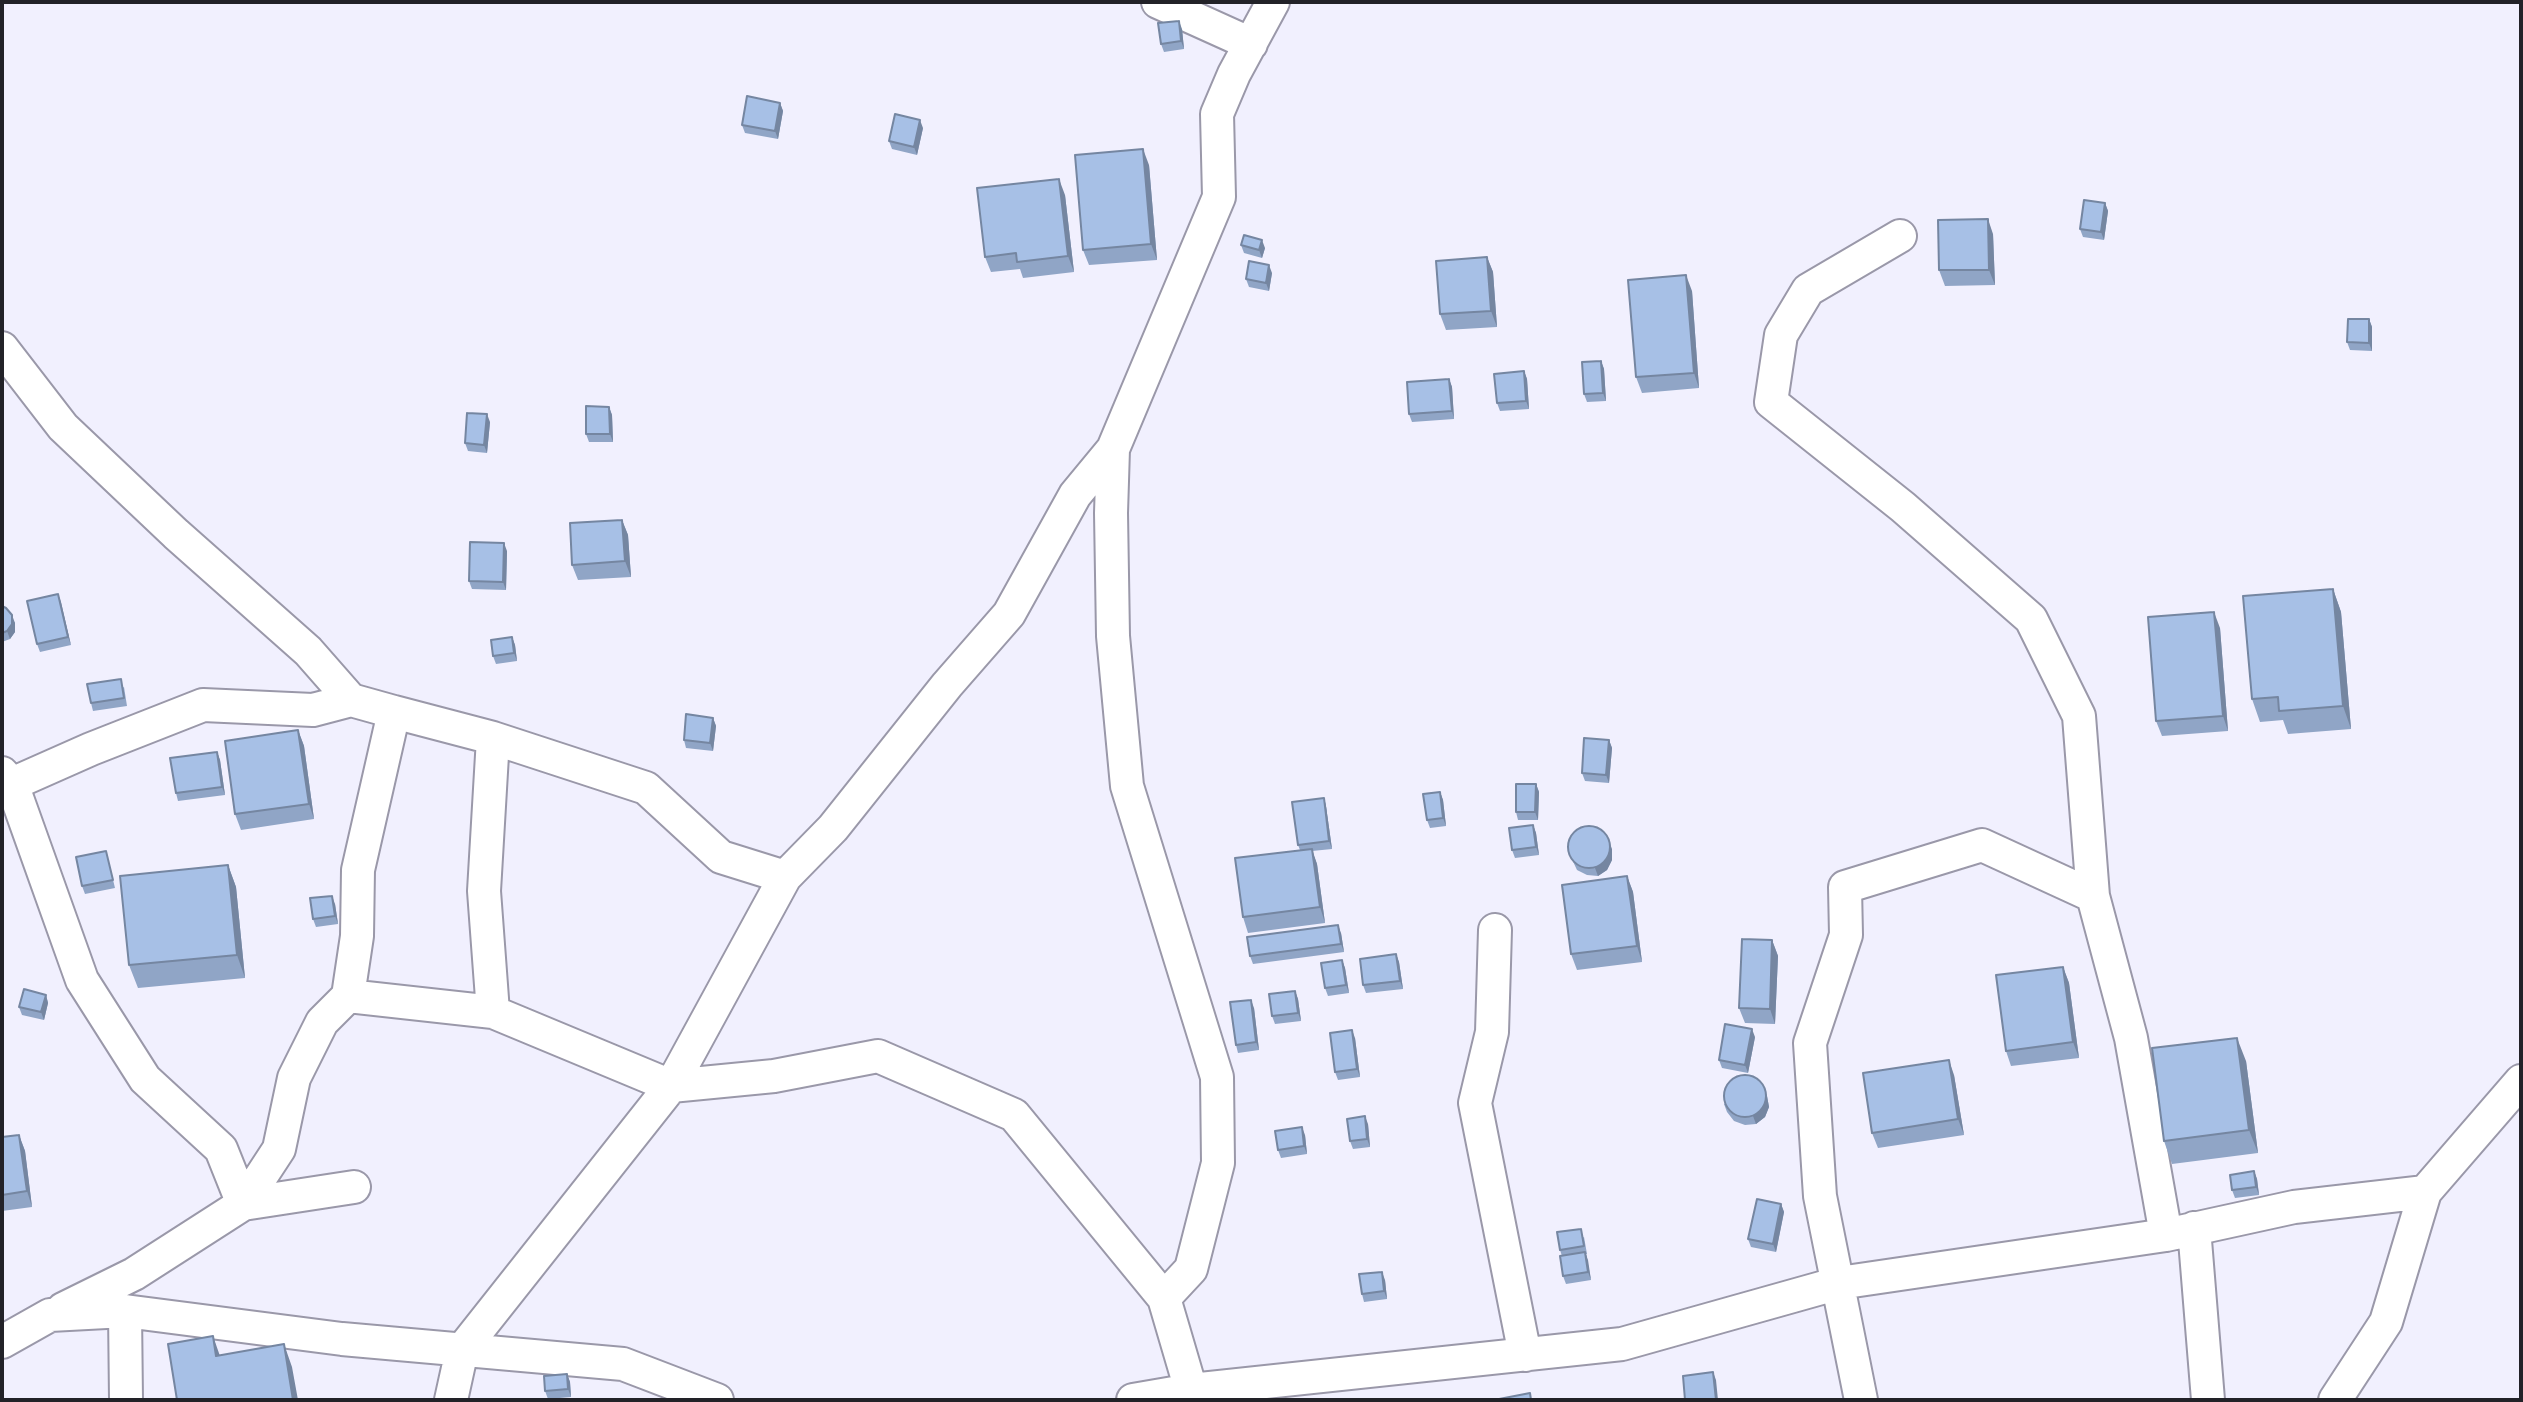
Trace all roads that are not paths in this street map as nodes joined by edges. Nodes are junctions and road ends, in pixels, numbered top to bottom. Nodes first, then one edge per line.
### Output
1 (1158, 2) edge
2 (1273, 2) edge
3 (1251, 44) junction
4 (1900, 236) dead end
5 (2, 348) edge
6 (1113, 449) junction
7 (351, 700) junction
8 (394, 712) junction
9 (493, 738) junction
10 (7, 778) edge
11 (785, 877) junction
12 (2093, 896) junction
13 (1495, 930) dead end
14 (348, 996) junction
15 (493, 1012) junction
16 (2521, 1081) edge
17 (671, 1086) junction
18 (354, 1187) dead end
19 (2425, 1192) junction
20 (243, 1204) junction
21 (2180, 1232) junction
22 (1839, 1283) junction
23 (1164, 1298) junction
24 (125, 1311) junction
25 (50, 1315) junction
26 (2, 1342) edge
27 (462, 1350) junction
28 (1525, 1355) junction
29 (1193, 1397) edge
30 (126, 1400) edge
31 (451, 1400) edge
32 (717, 1400) edge
33 (1133, 1400) edge
34 (1861, 1400) edge
35 (2208, 1400) edge
36 (2335, 1400) edge

1 - 3 street
2 - 3 street
3 - 6 street
4 - 12 street
5 - 7 street
6 - 11 street
6 - 23 street
7 - 8 street
7 - 10 street
8 - 9 street
8 - 14 street
9 - 11 street
9 - 15 street
10 - 20 street
11 - 17 street
12 - 21 street
12 - 22 street
13 - 28 street
14 - 15 street
14 - 20 street
15 - 17 street
16 - 19 street
17 - 23 street
17 - 27 street
18 - 20 street
19 - 21 street
19 - 36 street
20 - 25 street
21 - 22 street
21 - 35 street
22 - 28 street
22 - 34 street
23 - 29 street
24 - 25 street
24 - 27 street
24 - 30 street
25 - 26 street
27 - 31 street
27 - 32 street
28 - 29 street
29 - 33 street

